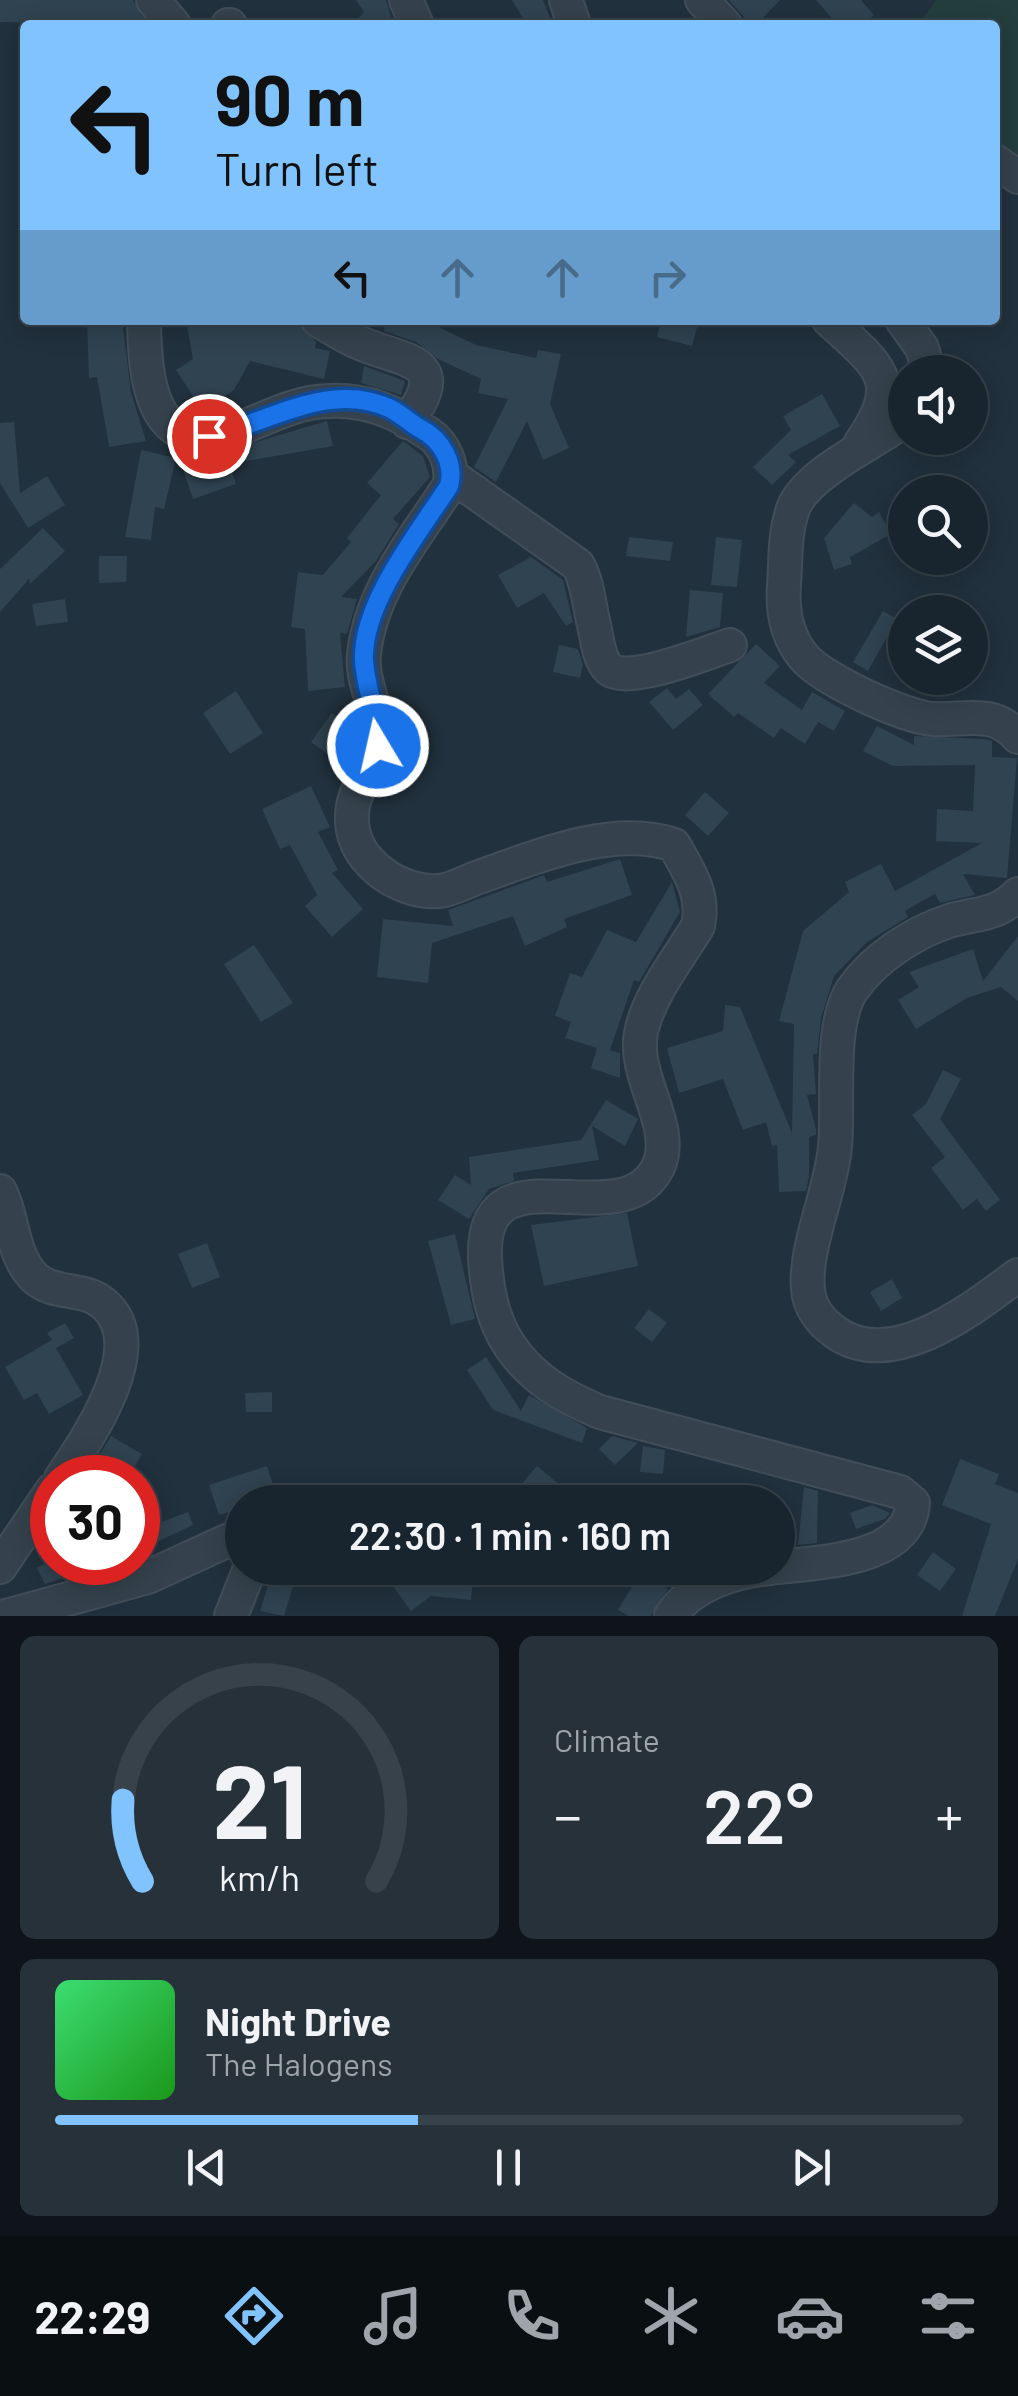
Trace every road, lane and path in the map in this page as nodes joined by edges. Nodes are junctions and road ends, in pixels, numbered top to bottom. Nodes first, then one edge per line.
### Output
1 (154, 0) edge
2 (702, 0) edge
3 (170, 20) edge
4 (720, 20) edge
5 (144, 325) edge
6 (327, 325) edge
7 (834, 325) edge
8 (906, 325) edge
9 (924, 355) edge
10 (408, 422) junction
11 (888, 431) edge
12 (852, 454) junction
13 (452, 476) junction
14 (730, 646) dead end
15 (1018, 737) edge
16 (1018, 894) edge
17 (0, 1191) edge
18 (1018, 1275) edge
19 (73, 1455) edge
20 (30, 1523) edge
21 (225, 1542) edge
22 (795, 1564) edge
23 (0, 1567) edge
24 (243, 1585) edge
25 (710, 1585) edge
26 (6, 1616) edge
27 (231, 1616) edge
28 (671, 1616) edge

1 - 3 street
2 - 4 street
5 - 10 street
6 - 10 street
7 - 12 street
8 - 9 street
10 - 13 street
11 - 12 street
12 - 15 street
13 - 14 street
13 - 22 street
16 - 18 street
17 - 19 street
20 - 23 street
21 - 26 street
24 - 27 street
25 - 28 street

